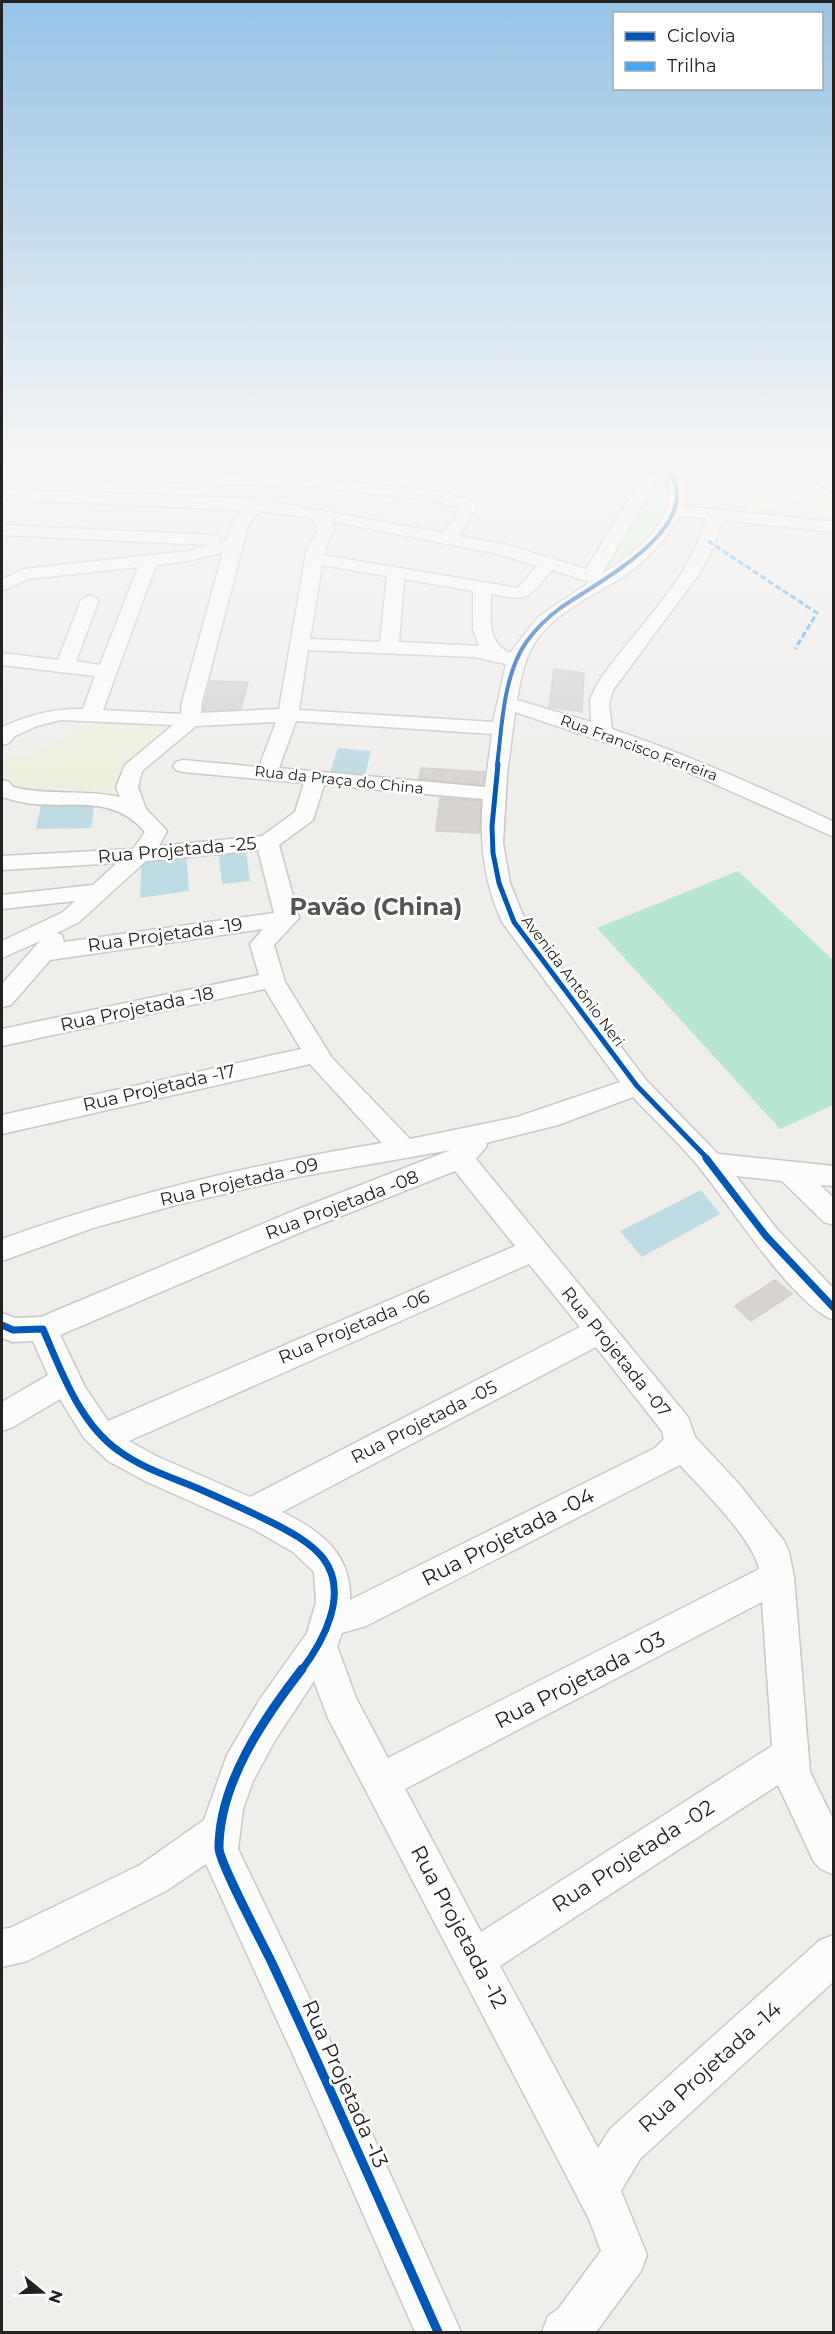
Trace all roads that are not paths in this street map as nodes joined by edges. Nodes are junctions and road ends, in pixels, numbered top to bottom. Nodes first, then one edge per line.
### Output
1 (54, 571) edge
2 (145, 571) edge
3 (227, 571) edge
4 (313, 571) edge
5 (384, 571) edge
6 (542, 571) edge
7 (576, 571) edge
8 (601, 571) edge
9 (612, 571) edge
10 (689, 571) edge
11 (396, 573) junction
12 (597, 578) junction
13 (2, 586) edge
14 (482, 588) junction
15 (90, 600) dead end
16 (298, 644) junction
17 (389, 648) junction
18 (509, 658) junction
19 (2, 659) edge
20 (65, 665) junction
21 (107, 672) junction
22 (507, 703) junction
23 (2, 712) edge
24 (288, 715) junction
25 (91, 716) junction
26 (191, 720) junction
27 (29, 723) junction
28 (504, 729) junction
29 (602, 732) junction
30 (2, 739) edge
31 (183, 766) dead end
32 (267, 773) junction
33 (316, 777) junction
34 (3, 793) edge
35 (495, 794) junction
36 (136, 810) junction
37 (834, 831) edge
38 (267, 842) junction
39 (139, 855) junction
40 (2, 862) edge
41 (102, 891) junction
42 (2, 902) edge
43 (71, 917) junction
44 (286, 918) junction
45 (2, 950) edge
46 (44, 953) junction
47 (272, 980) junction
48 (2, 999) edge
49 (2, 1038) edge
50 (317, 1054) junction
51 (637, 1086) junction
52 (2, 1125) edge
53 (482, 1132) junction
54 (404, 1150) junction
55 (460, 1158) junction
56 (711, 1163) junction
57 (791, 1173) junction
58 (834, 1176) edge
59 (834, 1215) edge
60 (2, 1250) edge
61 (533, 1250) junction
62 (834, 1308) edge
63 (2, 1325) edge
64 (43, 1329) junction
65 (600, 1331) junction
66 (67, 1379) junction
67 (2, 1418) edge
68 (104, 1438) junction
69 (680, 1443) junction
70 (249, 1513) junction
71 (777, 1577) junction
72 (324, 1633) junction
73 (791, 1755) junction
74 (381, 1781) junction
75 (219, 1841) junction
76 (834, 1857) edge
77 (2, 1948) edge
78 (834, 1954) edge
79 (476, 1958) junction
80 (601, 2198) junction
81 (438, 2332) edge
82 (564, 2332) edge

1 - 13 street
2 - 21 street
3 - 26 street
4 - 16 street
5 - 11 street
6 - 14 street
7 - 12 street
8 - 12 street
9 - 12 street, Avenida Antônio Neri
10 - 29 street
11 - 14 street
11 - 17 street
12 - 18 street, Avenida Antônio Neri
14 - 18 street
15 - 20 street
16 - 17 street
16 - 24 street
17 - 18 street
18 - 22 street, Avenida Antônio Neri
19 - 20 street
20 - 21 street
21 - 25 street
22 - 28 street, Avenida Antônio Neri
22 - 29 street, Rua Francisco Ferreira
23 - 27 street
24 - 26 street
24 - 28 street
24 - 32 street
25 - 26 street
25 - 27 street
26 - 36 street
27 - 30 street
28 - 35 street, Avenida Antônio Neri
29 - 37 street, Rua Francisco Ferreira
31 - 32 street, Rua da Praça do China
32 - 33 street, Rua da Praça do China
33 - 35 street, Rua da Praça do China
33 - 38 street, Rua Projetada -25
34 - 36 street
35 - 51 street, Avenida Antônio Neri
36 - 39 street
38 - 39 street, Rua Projetada -25
38 - 44 street
39 - 40 street, Rua Projetada -25
39 - 41 street
41 - 42 street
41 - 43 street
43 - 45 street
43 - 46 street
44 - 46 street, Rua Projetada -19
44 - 47 street
46 - 48 street
47 - 49 street, Rua Projetada -18
47 - 50 street
50 - 52 street, Rua Projetada -17
50 - 54 street
51 - 53 street
51 - 56 street, Avenida Antônio Neri
53 - 54 street, Rua Projetada -09
53 - 55 street, Rua Projetada -08
54 - 60 street, Rua Projetada -09
55 - 61 street, Rua Projetada -07
55 - 64 street, Rua Projetada -08
56 - 57 street
56 - 62 street, Avenida Antônio Neri
57 - 58 street
57 - 59 street
61 - 65 street, Rua Projetada -07
61 - 68 street, Rua Projetada -06
63 - 64 street
64 - 66 street
65 - 69 street, Rua Projetada -07
65 - 70 street, Rua Projetada -05
66 - 67 street
66 - 68 street
68 - 70 street
69 - 71 street, Rua Projetada -07
69 - 72 street, Rua Projetada -04
70 - 72 street
71 - 73 street, Rua Projetada -07
71 - 74 street, Rua Projetada -03
72 - 74 street, Rua Projetada -12
72 - 75 street
73 - 76 street, Rua Projetada -07
73 - 79 street, Rua Projetada -02
74 - 79 street, Rua Projetada -12
75 - 77 street
75 - 81 street, Rua Projetada -13
78 - 80 street, Rua Projetada -14
79 - 80 street, Rua Projetada -12
80 - 82 street

